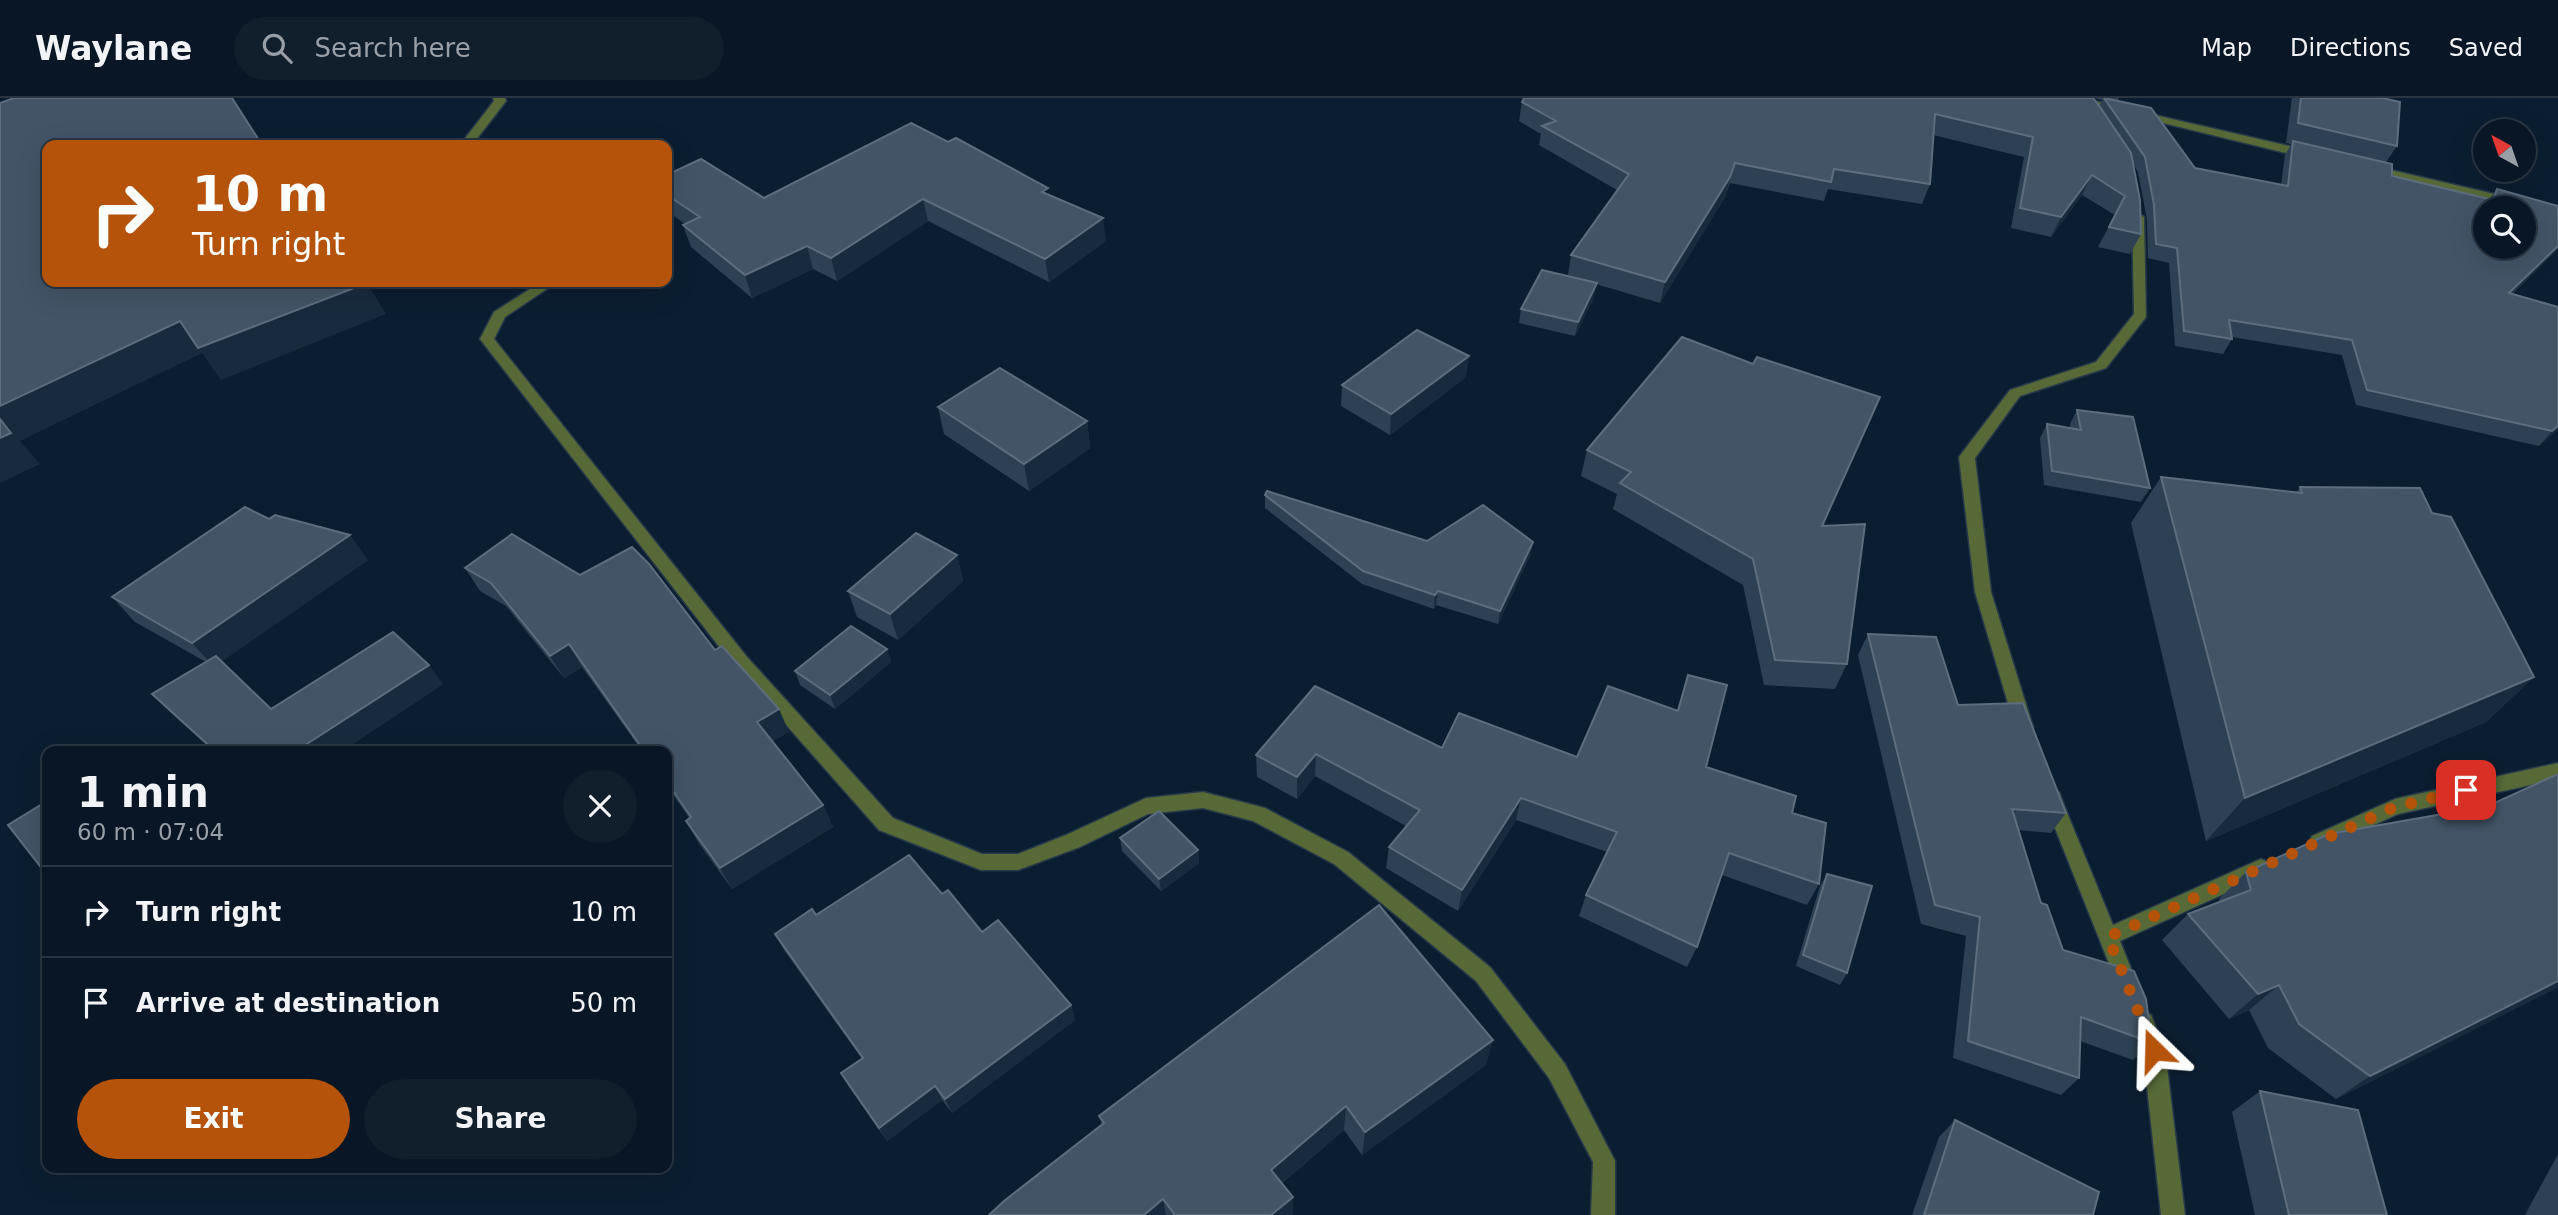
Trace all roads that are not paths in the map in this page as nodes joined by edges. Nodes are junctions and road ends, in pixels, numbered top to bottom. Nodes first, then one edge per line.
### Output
1 (499, 98) edge
2 (2078, 99) edge
3 (2098, 123) edge
4 (470, 140) edge
5 (2319, 157) edge
6 (2360, 166) edge
7 (2133, 196) edge
8 (2558, 217) edge
9 (542, 287) edge
10 (2030, 746) edge
11 (2558, 771) edge
12 (2046, 784) edge
13 (2108, 937) junction
14 (1603, 1215) edge
15 (2173, 1215) edge

1 - 4 street
2 - 3 street
2 - 5 street
6 - 8 street
7 - 10 street
9 - 14 street
11 - 13 street
12 - 13 street
13 - 15 street

